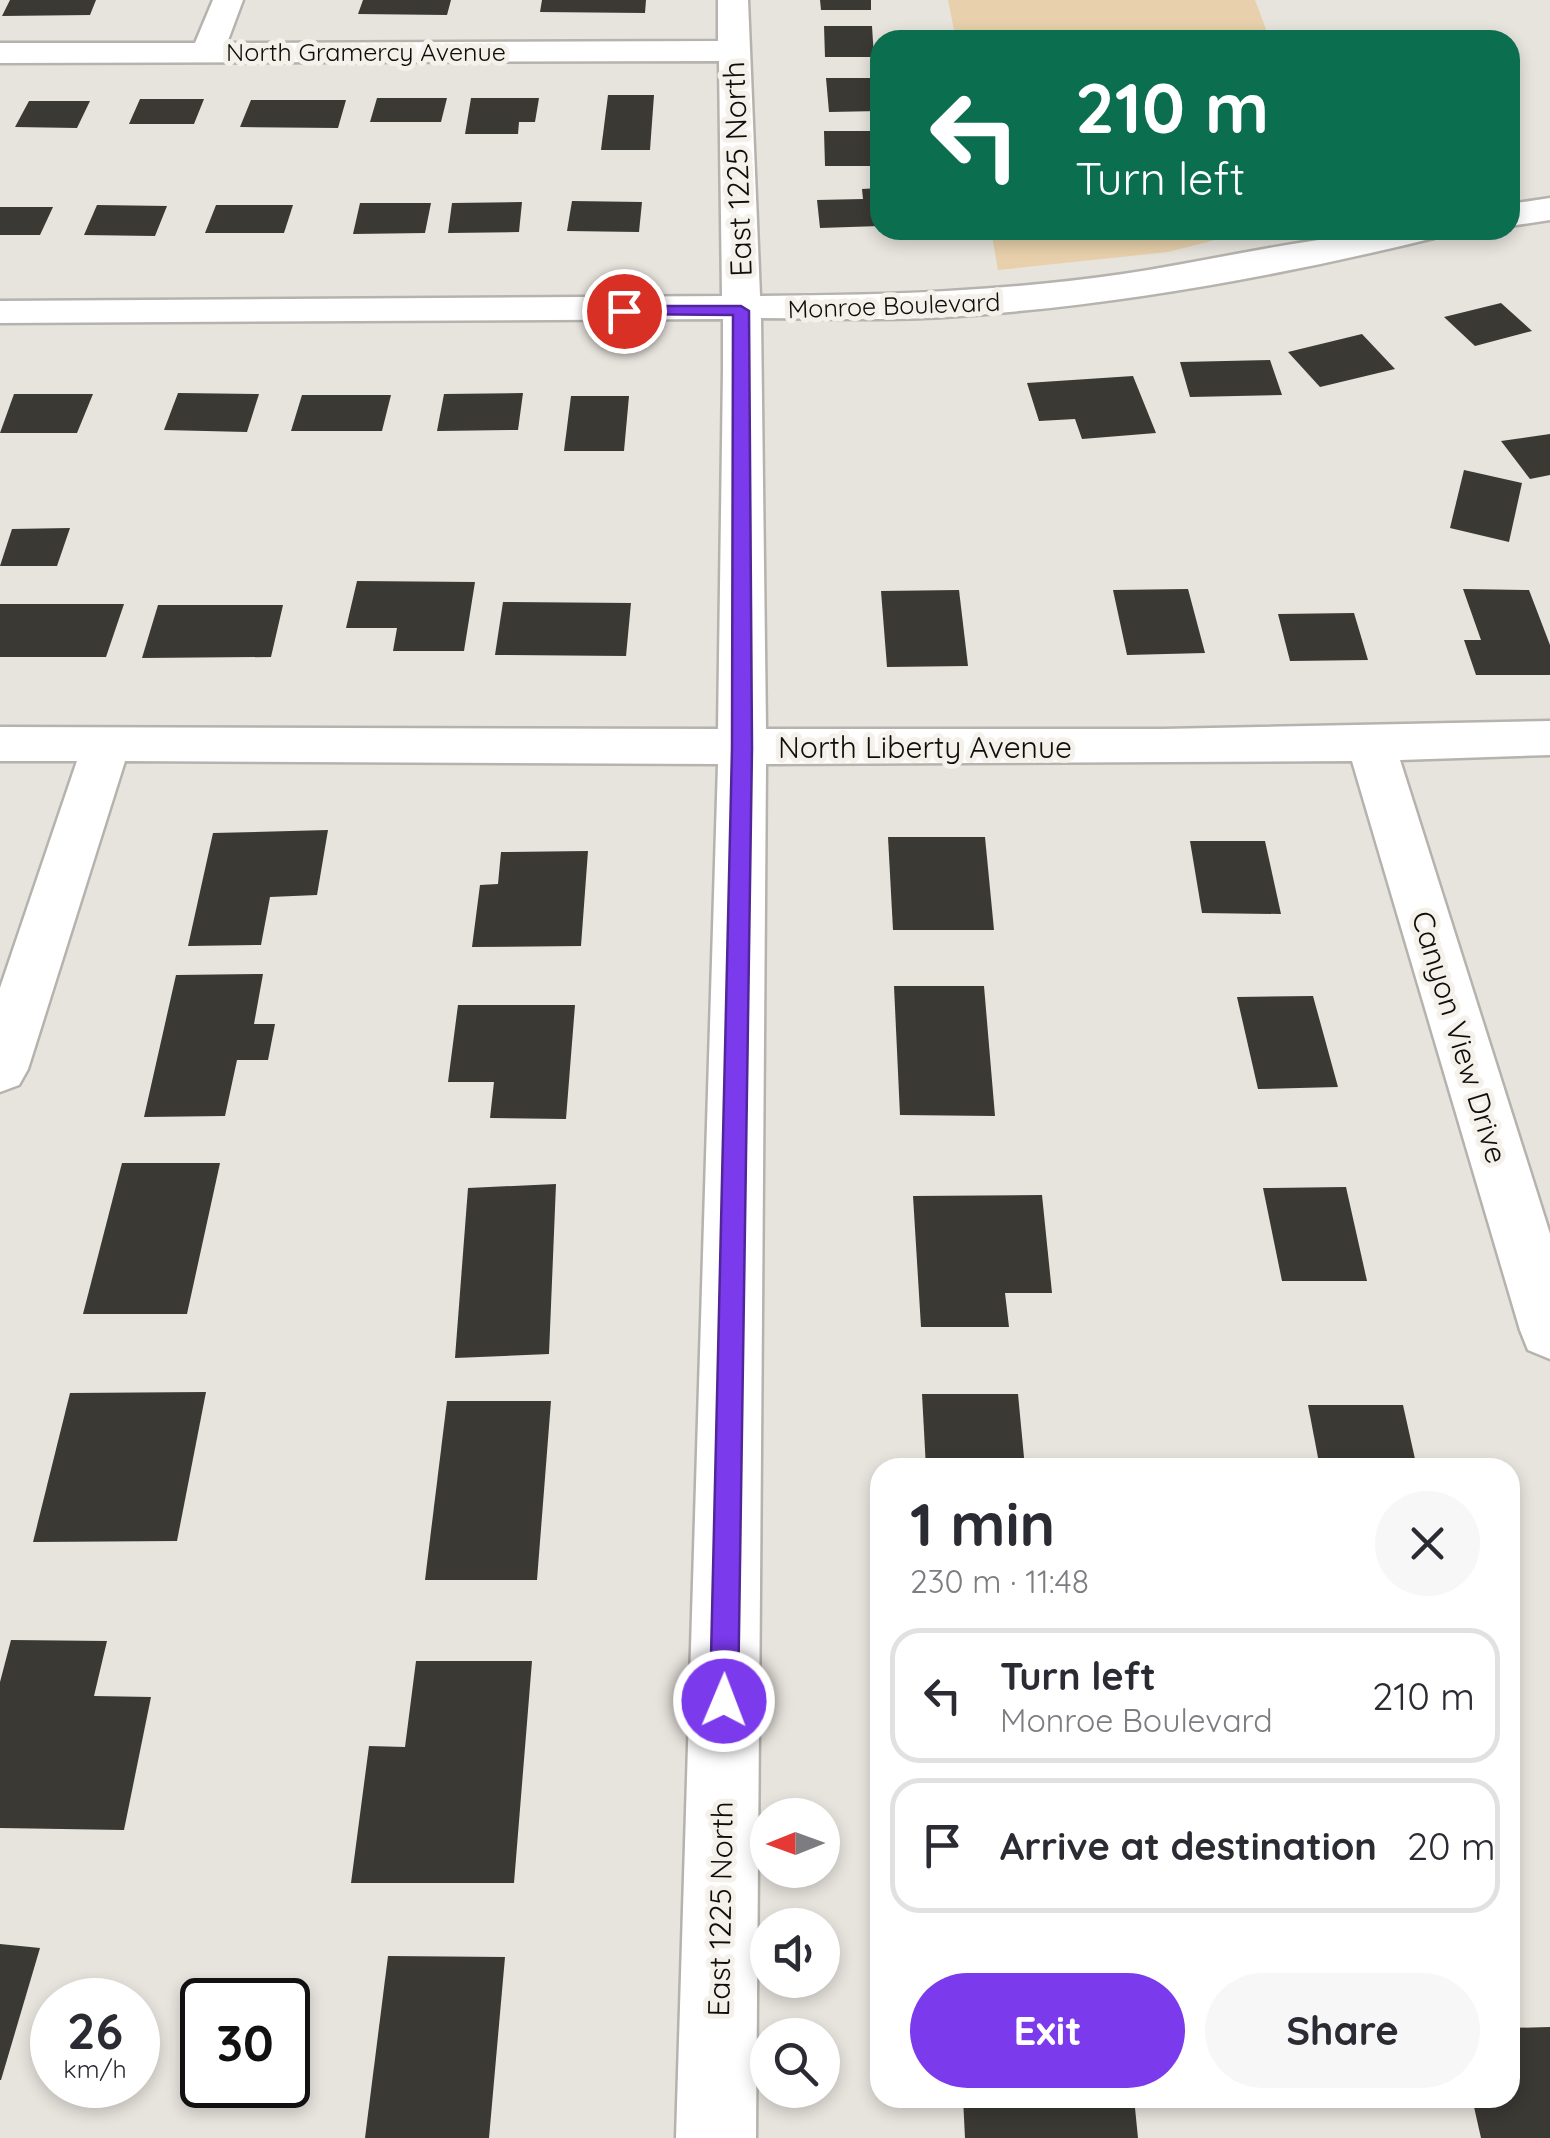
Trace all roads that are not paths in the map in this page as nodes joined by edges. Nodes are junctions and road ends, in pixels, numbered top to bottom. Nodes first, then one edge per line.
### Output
1 (228, 0) edge
2 (733, 26) edge
3 (208, 51) junction
4 (0, 52) edge
5 (1550, 209) edge
6 (1520, 213) edge
7 (1373, 240) edge
8 (741, 311) junction
9 (0, 312) edge
10 (1550, 738) edge
11 (107, 743) junction
12 (0, 744) edge
13 (1371, 744) junction
14 (742, 748) junction
15 (0, 1069) edge
16 (1550, 1330) edge
17 (716, 2138) edge

1 - 3 street
2 - 3 street, North Gramercy Avenue
2 - 8 street, East 1225 North
3 - 4 street, North Gramercy Avenue
5 - 6 street
7 - 8 street, Monroe Boulevard
8 - 9 street, Monroe Boulevard
8 - 14 street, East 1225 North
10 - 13 street, North Liberty Avenue
11 - 12 street, North Liberty Avenue
11 - 14 street, North Liberty Avenue
11 - 15 street
13 - 14 street, North Liberty Avenue
13 - 16 street, Canyon View Drive
14 - 17 street, East 1225 North

